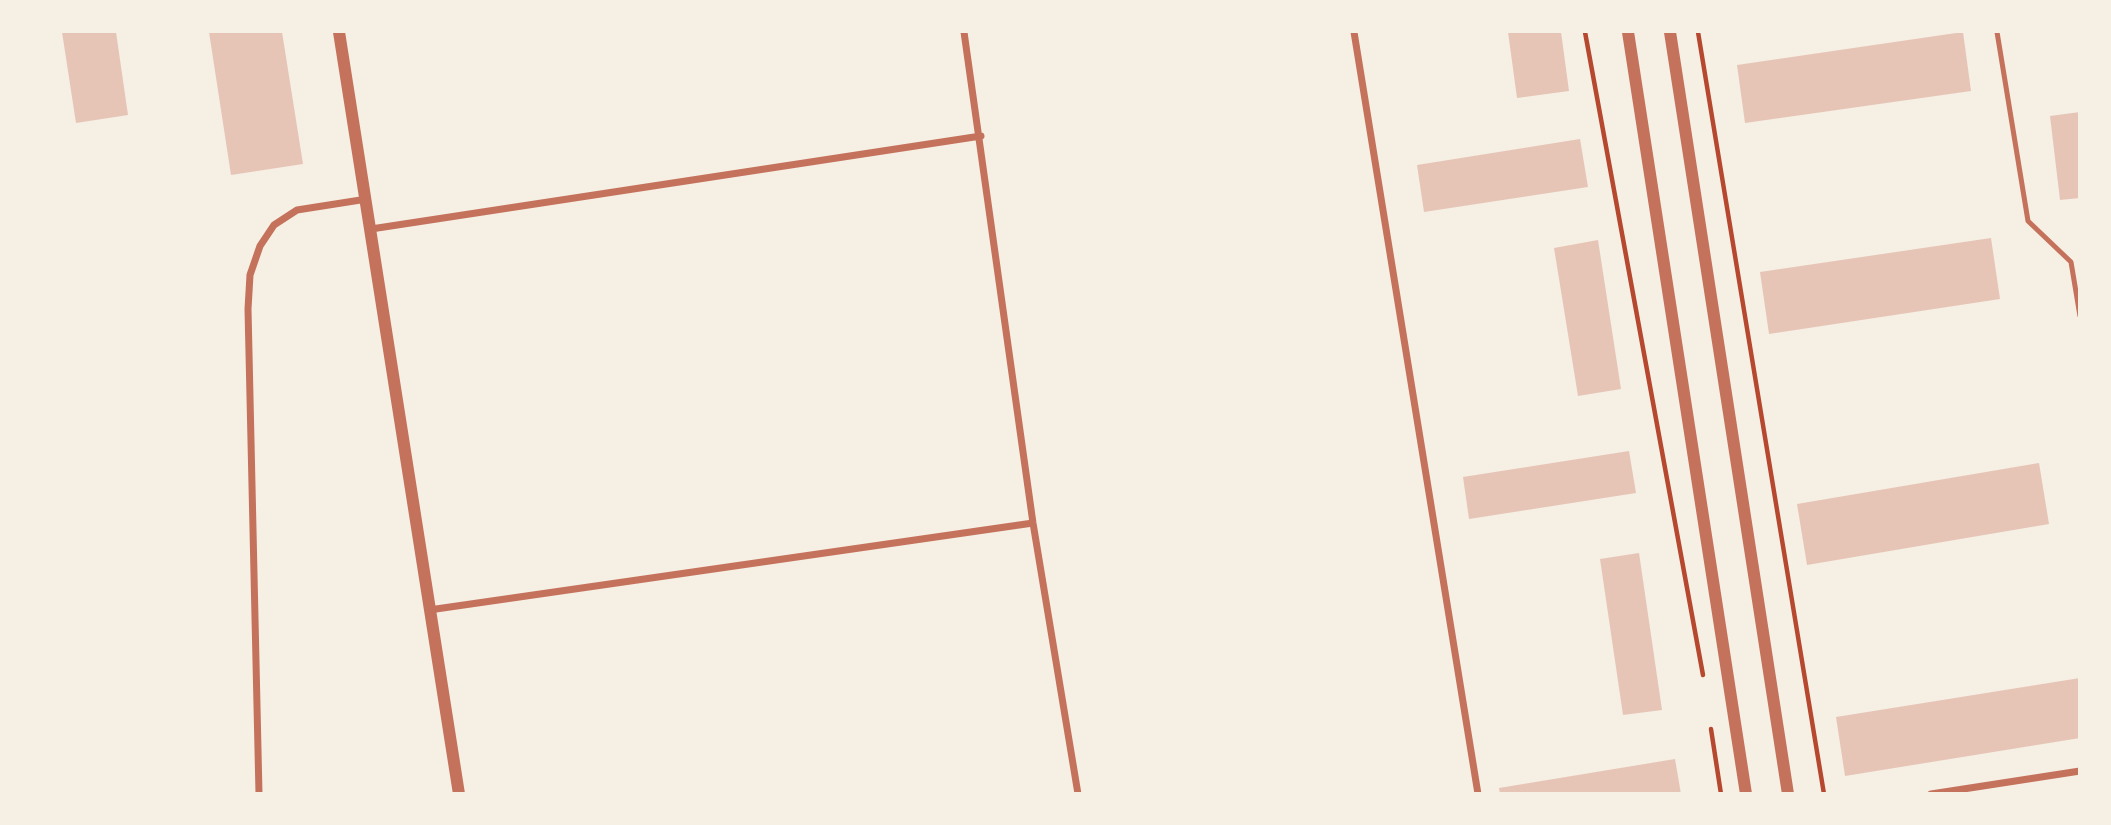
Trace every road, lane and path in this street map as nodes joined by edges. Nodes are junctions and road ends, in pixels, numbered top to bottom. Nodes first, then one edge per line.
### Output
1 (339, 32) edge
2 (964, 32) edge
3 (1354, 32) edge
4 (1585, 32) edge
5 (1628, 32) edge
6 (1670, 32) edge
7 (1698, 32) edge
8 (1997, 32) edge
9 (981, 136) junction
10 (368, 198) junction
11 (371, 229) junction
12 (2080, 316) edge
13 (1033, 523) junction
14 (429, 611) junction
15 (1704, 683) dead end
16 (1710, 725) dead end
17 (2080, 771) edge
18 (259, 793) edge
19 (459, 793) edge
20 (1078, 793) edge
21 (1478, 793) edge
22 (1721, 793) edge
23 (1746, 793) edge
24 (1788, 793) edge
25 (1824, 793) edge
26 (1931, 793) edge

1 - 10 street
2 - 9 street
3 - 21 street
4 - 15 path
5 - 23 street
6 - 24 street
7 - 25 path
8 - 12 lane
9 - 11 street
9 - 13 street
10 - 11 street
10 - 18 street
11 - 14 street
13 - 14 street
13 - 20 street
14 - 19 street
16 - 22 path
17 - 26 street

